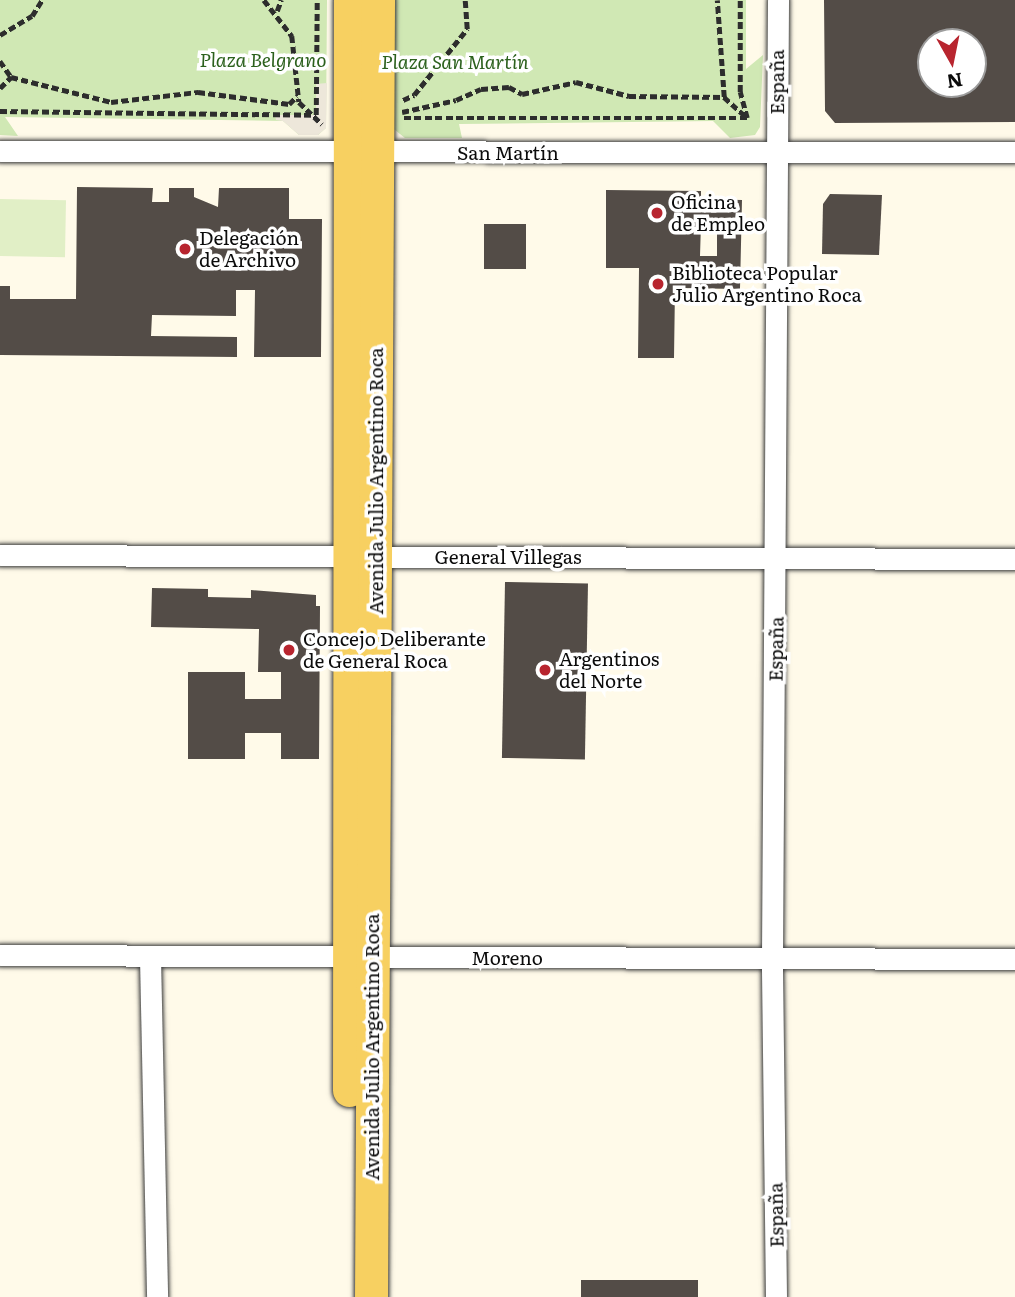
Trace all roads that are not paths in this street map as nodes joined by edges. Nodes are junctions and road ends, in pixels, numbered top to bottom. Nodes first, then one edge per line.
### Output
1 (351, 0) edge
2 (378, 0) edge
3 (778, 0) edge
4 (0, 151) edge
5 (1015, 152) edge
6 (363, 153) junction
7 (777, 154) junction
8 (0, 555) edge
9 (363, 557) junction
10 (777, 558) junction
11 (1015, 559) edge
12 (0, 955) edge
13 (150, 957) junction
14 (772, 957) junction
15 (360, 958) junction
16 (1015, 959) edge
17 (157, 1297) edge
18 (350, 1297) edge
19 (371, 1297) edge
20 (776, 1297) edge

1 - 6 main road, Avenida Julio Argentino Roca
2 - 6 main road, Avenida Julio Argentino Roca
3 - 7 street, España
4 - 6 street, San Martín
5 - 7 street, San Martín
6 - 7 street, San Martín
6 - 9 main road, Avenida Julio Argentino Roca
7 - 10 street, España
8 - 9 street, General Villegas
9 - 10 street, General Villegas
9 - 15 main road, Avenida Julio Argentino Roca
10 - 11 street, General Villegas
10 - 14 street, España
12 - 13 street, Moreno
13 - 15 street, Moreno
13 - 17 street
14 - 15 street, Moreno
14 - 16 street, Moreno
14 - 20 street, España
15 - 18 main road, Avenida Julio Argentino Roca
15 - 19 main road, Avenida Julio Argentino Roca

